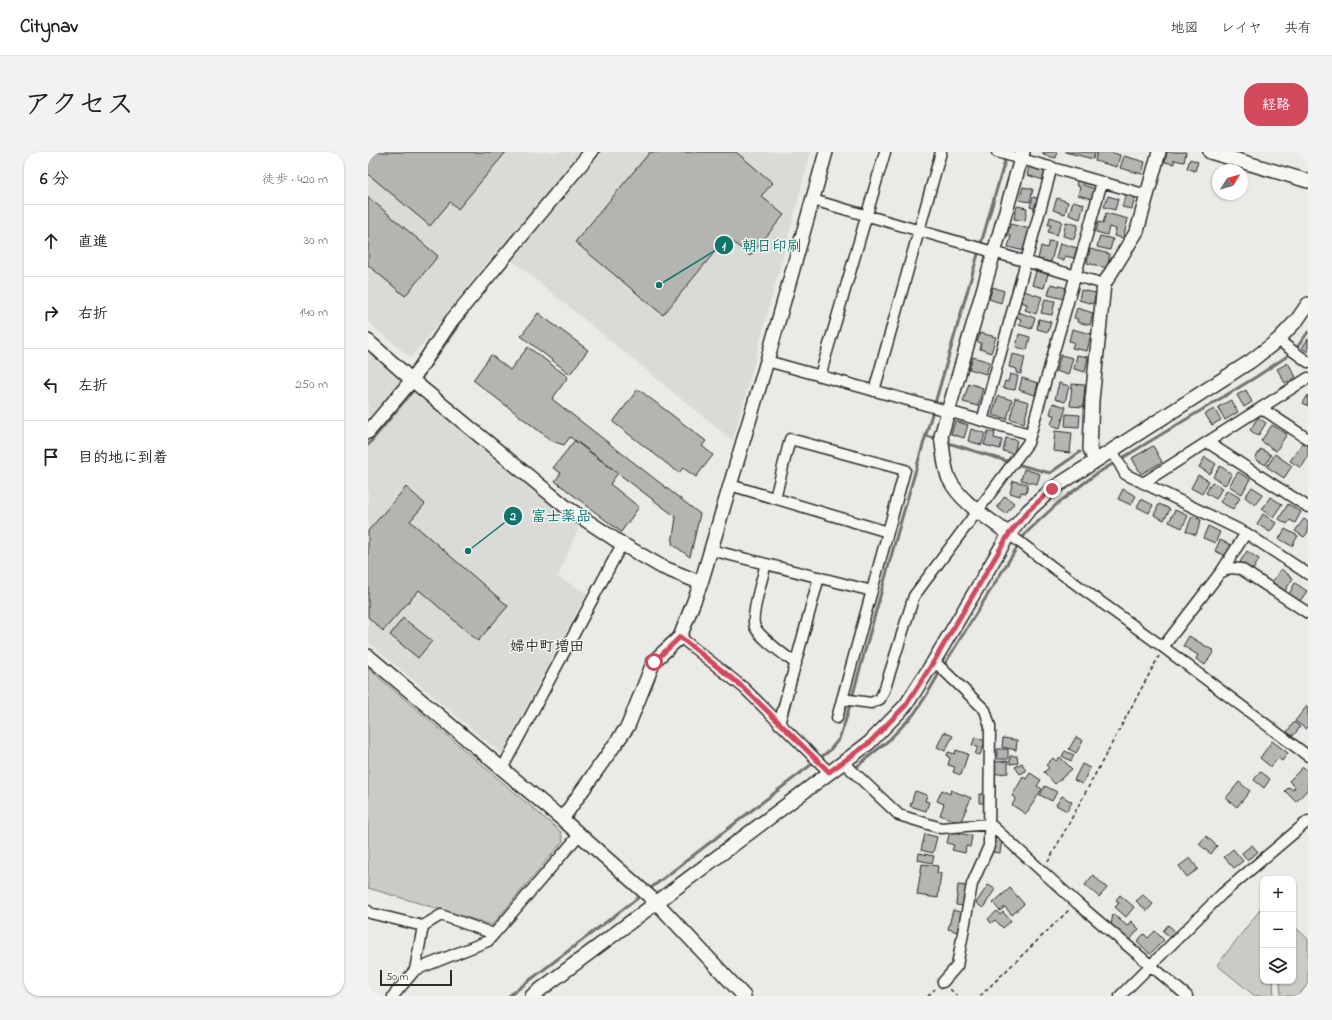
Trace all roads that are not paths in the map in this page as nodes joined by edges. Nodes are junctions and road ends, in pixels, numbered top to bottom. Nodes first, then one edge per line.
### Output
1 (591, 152) edge
2 (826, 152) edge
3 (885, 152) edge
4 (941, 152) edge
5 (996, 152) edge
6 (1159, 152) edge
7 (1210, 152) edge
8 (1022, 155) edge
9 (1052, 167) junction
10 (1308, 181) edge
11 (1102, 182) junction
12 (1147, 195) junction
13 (813, 200) junction
14 (866, 216) junction
15 (919, 232) junction
16 (994, 253) junction
17 (1027, 263) junction
18 (1076, 277) junction
19 (1104, 284) junction
20 (1308, 304) edge
21 (1278, 340) junction
22 (368, 341) edge
23 (767, 361) junction
24 (1308, 362) edge
25 (820, 376) junction
26 (1308, 378) edge
27 (412, 380) junction
28 (874, 391) junction
29 (1261, 408) junction
30 (948, 411) junction
31 (982, 421) junction
32 (368, 432) edge
33 (1030, 434) junction
34 (1308, 439) edge
35 (1207, 442) junction
36 (1112, 450) junction
37 (1095, 461) junction
38 (1143, 483) junction
39 (730, 485) junction
40 (775, 498) junction
41 (1308, 507) edge
42 (978, 511) junction
43 (888, 532) junction
44 (1246, 533) junction
45 (1009, 534) junction
46 (622, 544) junction
47 (711, 550) junction
48 (766, 564) junction
49 (1220, 573) junction
50 (1308, 574) edge
51 (819, 577) junction
52 (701, 583) junction
53 (872, 591) junction
54 (1308, 613) edge
55 (680, 637) junction
56 (1163, 647) junction
57 (368, 656) edge
58 (934, 661) junction
59 (796, 664) junction
60 (842, 699) junction
61 (837, 718) dead end
62 (779, 724) junction
63 (1308, 756) edge
64 (843, 762) junction
65 (502, 769) junction
66 (829, 772) junction
67 (562, 819) junction
68 (1308, 821) edge
69 (990, 824) junction
70 (579, 835) junction
71 (657, 903) junction
72 (368, 911) edge
73 (423, 926) junction
74 (494, 934) junction
75 (1150, 966) junction
76 (415, 970) junction
77 (943, 982) dead end
78 (393, 996) edge
79 (532, 996) edge
80 (744, 996) edge
81 (1120, 996) edge
82 (1187, 996) edge

1 - 27 street
2 - 13 street
3 - 14 street
4 - 15 street
5 - 8 street
6 - 12 street
7 - 10 street
8 - 9 street
8 - 16 street
9 - 11 street
9 - 17 street
11 - 12 street
11 - 18 street
12 - 19 street
13 - 14 street
13 - 23 street
14 - 15 street
14 - 25 street
15 - 16 street
15 - 28 street
16 - 17 street
16 - 30 street
17 - 18 street
17 - 31 street
18 - 19 street
18 - 33 street
19 - 37 street
20 - 21 street
21 - 24 street
21 - 36 street
22 - 27 street
23 - 25 street
23 - 39 street
25 - 28 street
26 - 29 street
27 - 32 street
27 - 46 street
28 - 30 street
29 - 34 street
29 - 35 street
30 - 31 street
30 - 42 street
31 - 33 street
33 - 42 street
35 - 38 street
35 - 41 street
36 - 37 street
36 - 38 street
37 - 45 street
38 - 44 street
39 - 40 street
39 - 47 street
40 - 43 street
40 - 43 street
42 - 45 street
42 - 60 street
43 - 53 street
44 - 49 street
44 - 50 street
45 - 56 street
45 - 58 street
46 - 52 street
46 - 65 street
47 - 48 street
47 - 52 street
48 - 51 street
48 - 59 street
49 - 54 street
49 - 56 street
51 - 53 street
51 - 59 street
52 - 55 street
53 - 60 street
55 - 62 street
55 - 67 street
56 - 63 street
57 - 65 street
58 - 64 street
58 - 69 street
59 - 62 street
60 - 61 street
62 - 66 street
64 - 66 street
64 - 69 street
65 - 67 street
66 - 71 street
67 - 70 street
68 - 75 street
69 - 75 street
69 - 77 street
70 - 71 street
70 - 74 street
71 - 79 street
71 - 80 street
72 - 73 street
73 - 74 street
73 - 76 street
74 - 76 street
75 - 81 street
75 - 82 street
76 - 78 street

